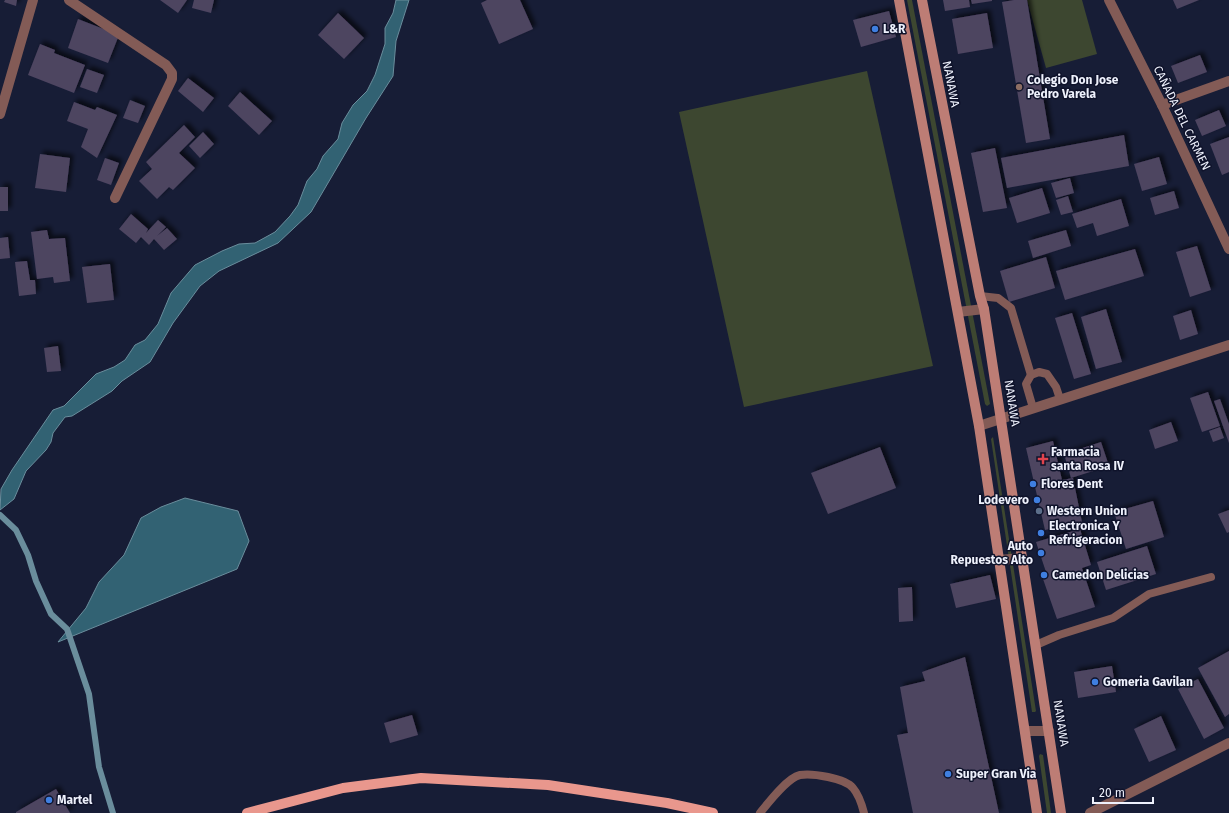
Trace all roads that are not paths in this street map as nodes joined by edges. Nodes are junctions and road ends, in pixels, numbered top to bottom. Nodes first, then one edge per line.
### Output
1 (33, 0) edge
2 (69, 0) edge
3 (899, 0) edge
4 (922, 0) edge
5 (1109, 0) edge
6 (1229, 81) edge
7 (1162, 104) junction
8 (0, 114) edge
9 (115, 198) dead end
10 (1229, 249) edge
11 (980, 296) junction
12 (984, 309) junction
13 (958, 312) junction
14 (1229, 345) edge
15 (1031, 375) junction
16 (1060, 399) junction
17 (1033, 408) junction
18 (1001, 419) junction
19 (979, 426) junction
20 (1022, 558) junction
21 (1000, 560) junction
22 (1211, 577) dead end
23 (1036, 645) junction
24 (1025, 731) junction
25 (1049, 731) junction
26 (1229, 743) edge
27 (247, 813) edge
28 (713, 813) edge
29 (760, 813) edge
30 (864, 813) edge
31 (1038, 813) edge
32 (1061, 813) edge
33 (1090, 813) edge

1 - 8 street
2 - 9 street
3 - 13 main road
4 - 11 main road, NANAWA
5 - 7 street, CAÑADA DEL CARMEN
6 - 7 street
7 - 10 street, CAÑADA DEL CARMEN
11 - 12 main road, NANAWA
11 - 15 lane
12 - 13 street
12 - 18 main road, NANAWA
13 - 19 main road
14 - 16 street
15 - 16 lane
15 - 17 lane
16 - 17 street
17 - 18 street
18 - 19 street
18 - 20 main road, NANAWA
19 - 21 main road
20 - 21 street
20 - 23 main road, NANAWA
21 - 24 main road
22 - 23 lane
23 - 25 main road, NANAWA
24 - 25 street
24 - 31 main road
25 - 32 main road, NANAWA
26 - 33 street
27 - 28 main road
29 - 30 lane

